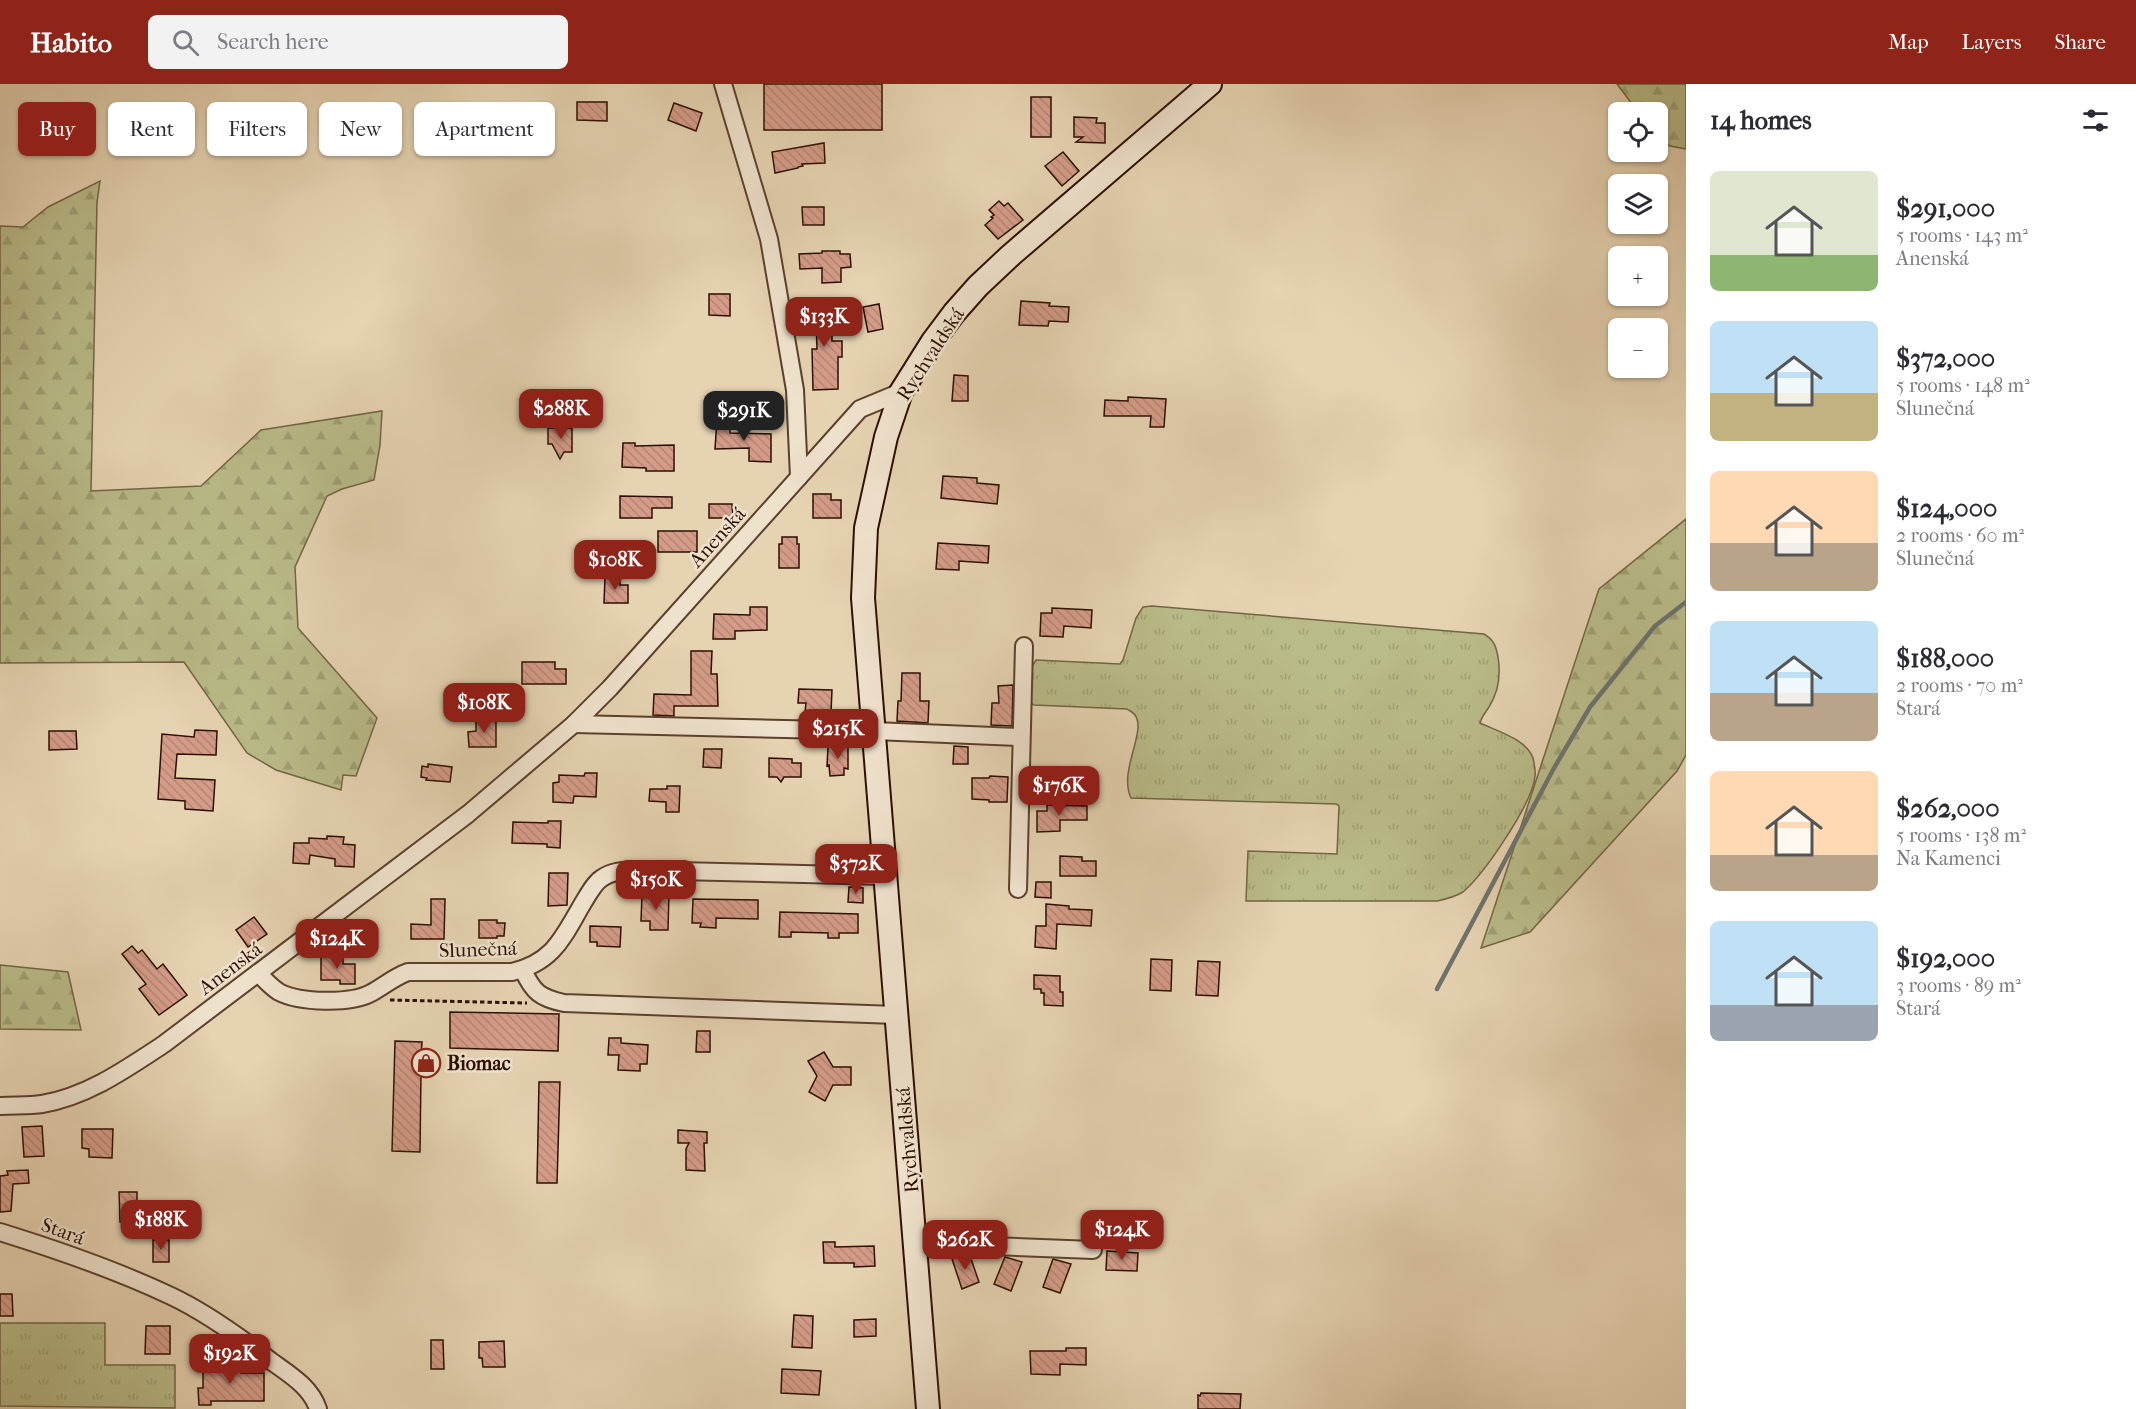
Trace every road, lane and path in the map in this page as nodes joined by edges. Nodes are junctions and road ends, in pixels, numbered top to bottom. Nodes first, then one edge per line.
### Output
1 (723, 84) edge
2 (1210, 84) edge
3 (901, 392) junction
4 (799, 477) junction
5 (1024, 646) dead end
6 (574, 724) junction
7 (874, 731) junction
8 (1020, 737) junction
9 (885, 876) junction
10 (1018, 889) dead end
11 (523, 970) junction
12 (258, 973) junction
13 (389, 1000) dead end
14 (549, 1000) junction
15 (896, 1015) junction
16 (0, 1106) edge
17 (0, 1232) edge
18 (915, 1243) junction
19 (1093, 1250) dead end
20 (318, 1409) edge
21 (928, 1409) edge

1 - 4 street
2 - 3 street, Rychvaldská
3 - 4 street, Anenská
3 - 7 street, Rychvaldská
4 - 6 street, Anenská
5 - 8 street
6 - 7 street
6 - 12 street, Anenská
7 - 8 street
7 - 9 street, Rychvaldská
8 - 10 street
9 - 11 street, Slunečná
9 - 15 street, Rychvaldská
11 - 12 street, Slunečná
11 - 14 street
12 - 16 street, Anenská
13 - 14 path
14 - 15 street
15 - 18 street, Rychvaldská
17 - 20 street, Stará
18 - 19 street
18 - 21 street, Rychvaldská

